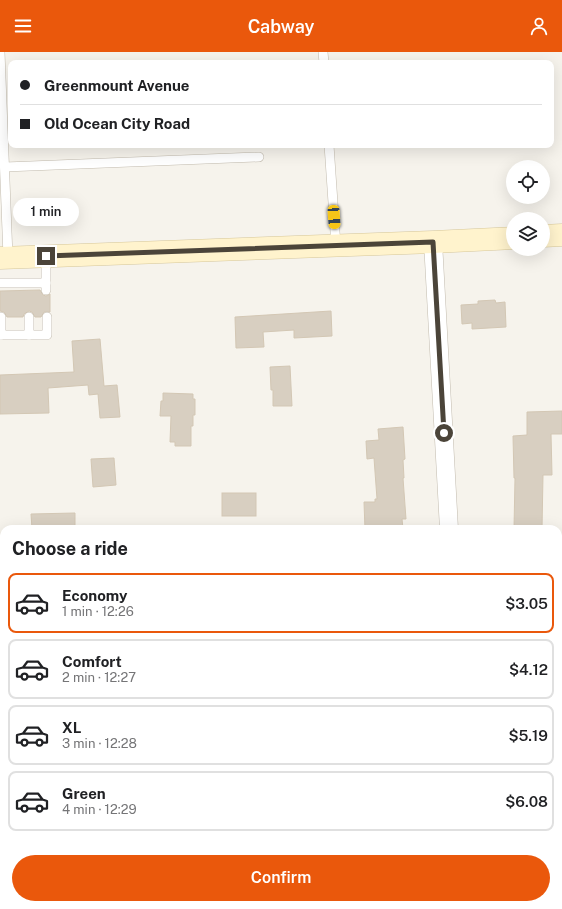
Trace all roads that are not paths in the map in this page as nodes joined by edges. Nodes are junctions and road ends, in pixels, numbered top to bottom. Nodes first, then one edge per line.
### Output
1 (0, 52) edge
2 (1, 82) edge
3 (2, 142) edge
4 (329, 148) edge
5 (259, 157) dead end
6 (5, 167) junction
7 (3, 203) edge
8 (562, 235) edge
9 (550, 236) edge
10 (506, 238) edge
11 (433, 242) junction
12 (336, 246) junction
13 (46, 256) junction
14 (4, 258) edge
15 (1, 286) edge
16 (1, 317) edge
17 (29, 317) dead end
18 (47, 317) dead end
19 (0, 335) edge
20 (29, 335) junction
21 (449, 525) edge

1 - 2 lane
2 - 3 lane
3 - 6 lane
4 - 12 lane
5 - 6 lane
6 - 7 lane
7 - 14 lane
8 - 9 main road
10 - 11 main road
11 - 12 main road
11 - 21 street
12 - 13 main road
13 - 14 main road
13 - 15 lane
16 - 19 lane
17 - 20 lane
18 - 20 lane
19 - 20 lane

